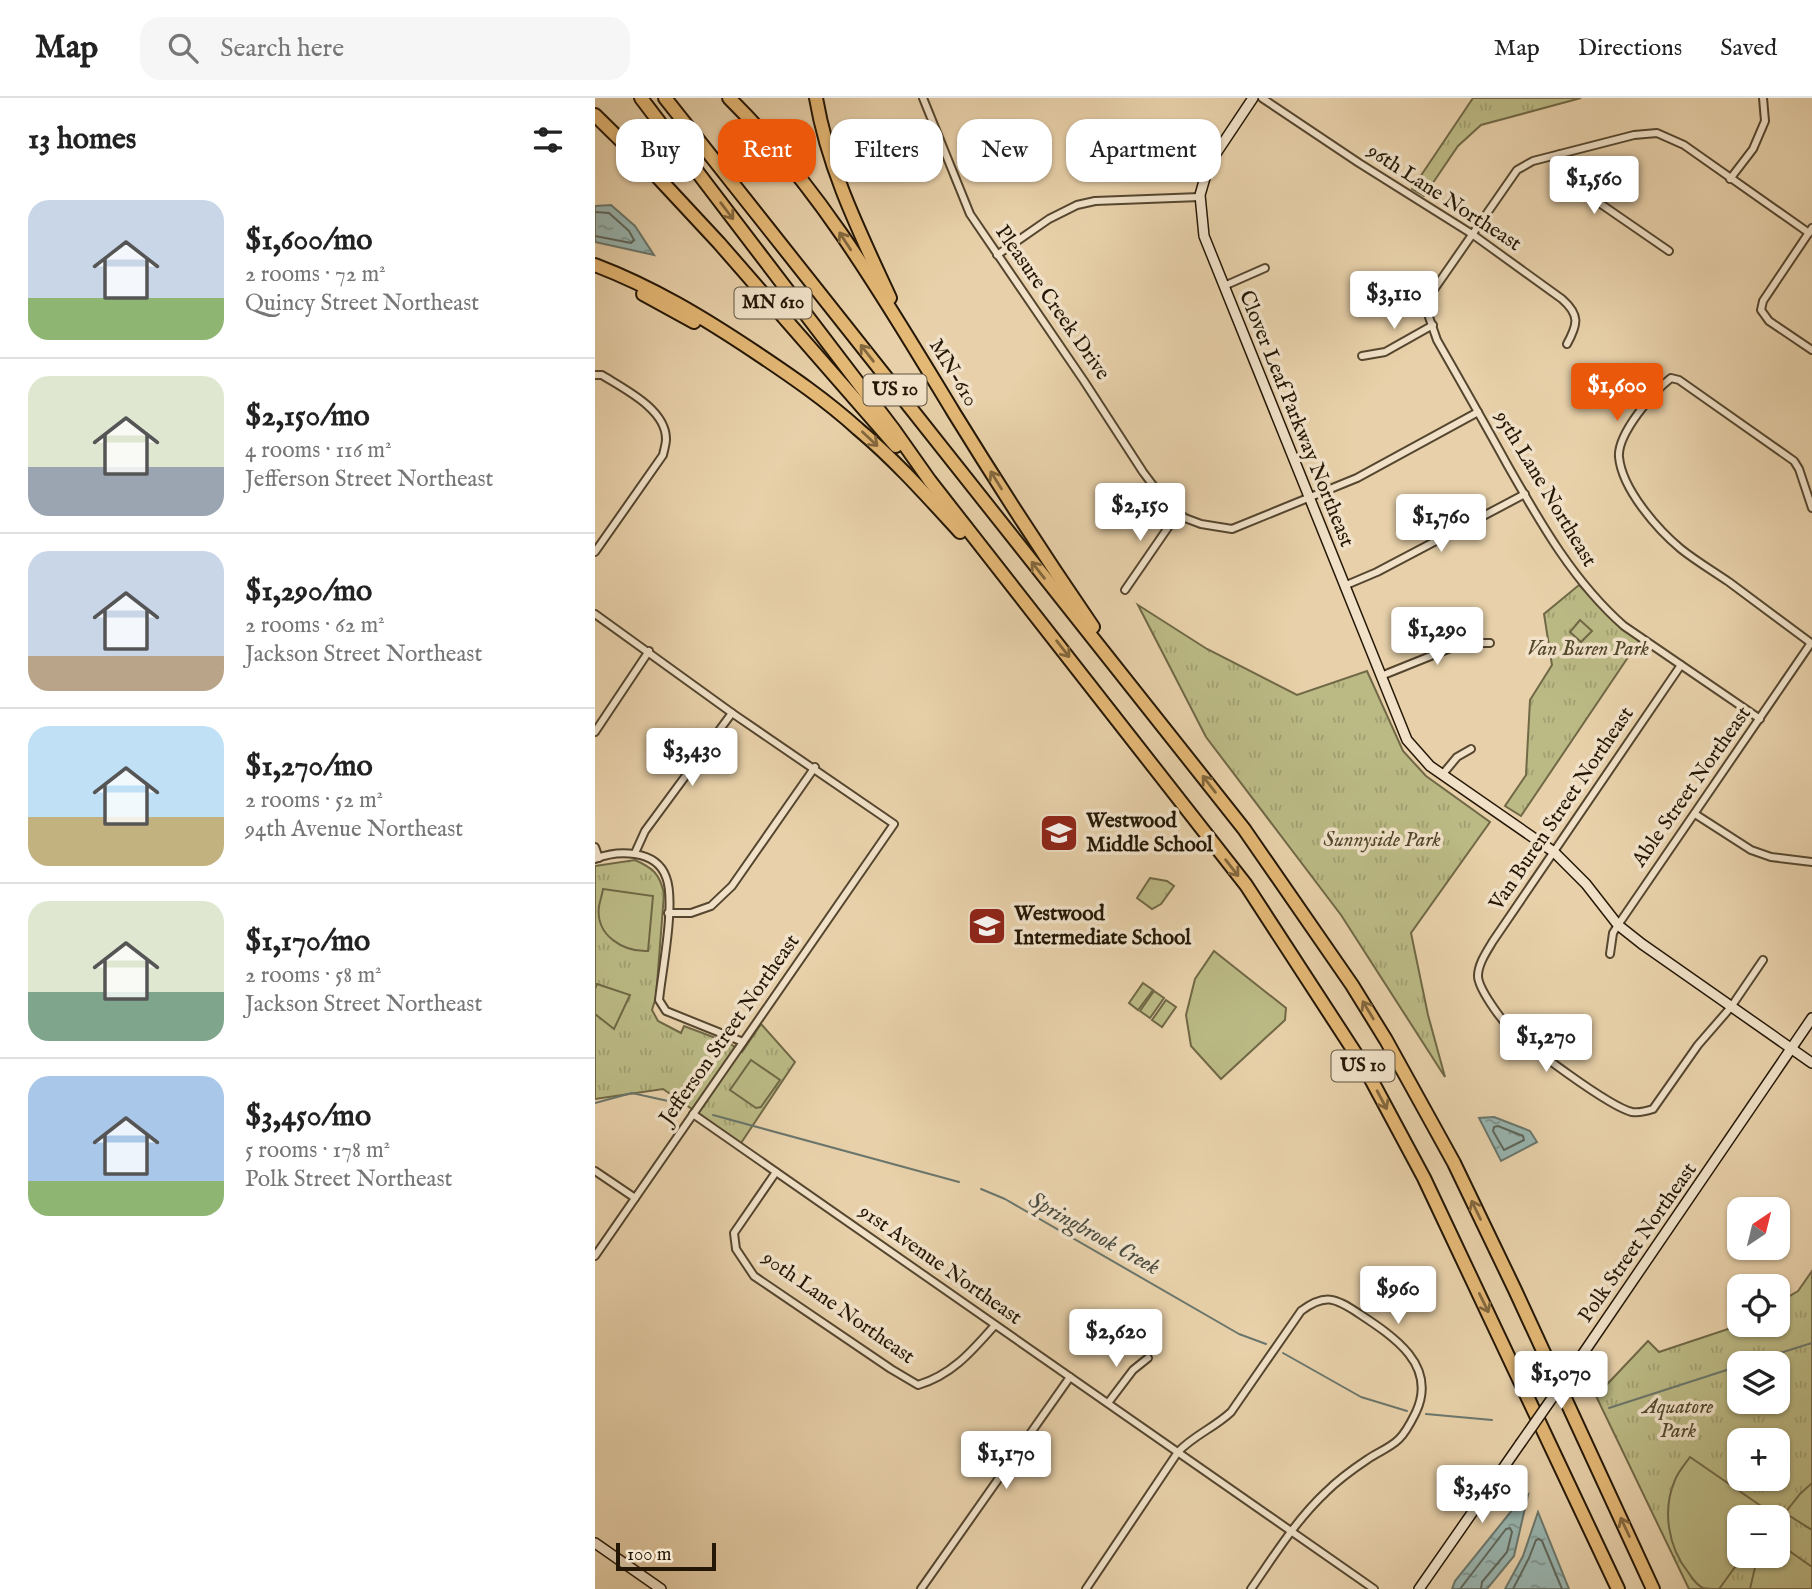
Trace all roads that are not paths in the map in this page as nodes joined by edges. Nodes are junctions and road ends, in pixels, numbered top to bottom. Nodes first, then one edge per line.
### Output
1 (641, 98) edge
2 (665, 98) edge
3 (729, 98) edge
4 (816, 98) edge
5 (923, 98) edge
6 (1253, 98) edge
7 (1262, 98) edge
8 (1763, 98) edge
9 (595, 115) edge
10 (1560, 154) junction
11 (1730, 179) junction
12 (1200, 197) junction
13 (1810, 230) edge
14 (1472, 233) junction
15 (1669, 251) dead end
16 (997, 255) junction
17 (595, 265) edge
18 (1265, 268) dead end
19 (595, 274) edge
20 (1224, 286) junction
21 (1433, 325) junction
22 (909, 339) junction
23 (1567, 344) dead end
24 (1812, 350) edge
25 (757, 354) junction
26 (1362, 356) dead end
27 (595, 375) edge
28 (1478, 412) junction
29 (930, 481) junction
30 (1525, 494) junction
31 (1308, 496) junction
32 (1812, 508) edge
33 (1178, 513) junction
34 (1696, 550) dead end
35 (595, 552) edge
36 (1700, 562) junction
37 (1344, 586) junction
38 (1125, 590) dead end
39 (1020, 596) junction
40 (595, 614) edge
41 (1490, 643) dead end
42 (1811, 643) edge
43 (649, 651) junction
44 (1681, 665) junction
45 (1381, 676) junction
46 (1128, 680) junction
47 (732, 713) junction
48 (1760, 719) junction
49 (595, 732) edge
50 (1471, 749) dead end
51 (815, 767) junction
52 (1442, 775) junction
53 (1695, 814) junction
54 (595, 847) edge
55 (1554, 852) junction
56 (635, 853) junction
57 (597, 859) edge
58 (1812, 862) edge
59 (668, 913) junction
60 (1618, 925) junction
61 (1610, 954) dead end
62 (1763, 960) dead end
63 (1731, 1007) junction
64 (1812, 1018) edge
65 (743, 1042) junction
66 (1791, 1048) junction
67 (1812, 1063) edge
68 (693, 1114) junction
69 (595, 1171) edge
70 (776, 1172) junction
71 (635, 1198) junction
72 (595, 1255) edge
73 (995, 1325) junction
74 (1148, 1358) dead end
75 (1070, 1377) junction
76 (1108, 1403) junction
77 (1178, 1452) junction
78 (1291, 1531) junction
79 (595, 1543) edge
80 (661, 1589) edge
81 (921, 1589) edge
82 (1087, 1589) edge
83 (1251, 1589) edge
84 (1374, 1589) edge
85 (1419, 1589) edge
86 (1618, 1589) edge
87 (1653, 1589) edge

1 -> 29 highway, US 10
46 -> 2 highway, US 10
22 -> 3 highway, MN-610
4 - 22 highway
5 - 16 street, Pleasure Creek Drive
6 - 12 street, Clover Leaf Parkway Northeast
7 - 14 street, 96th Lane Northeast
8 - 11 street
9 - 29 highway, MN 610
10 - 11 street
10 - 14 street
10 - 15 street
11 - 13 street
12 - 16 street
12 - 20 street, Clover Leaf Parkway Northeast
13 - 24 street
14 - 21 street
14 - 23 street, 96th Lane Northeast
16 - 33 street, Pleasure Creek Drive
17 - 25 highway
18 - 20 street
19 - 25 highway
20 - 31 street, Clover Leaf Parkway Northeast
21 - 26 street
21 - 28 street, 95th Lane Northeast
46 -> 22 highway, MN-610
25 -> 39 highway
27 - 35 street
28 - 30 street, 95th Lane Northeast
28 - 31 street
29 - 39 highway, US 10
30 - 37 street
30 - 44 street, 95th Lane Northeast
31 - 33 street
31 - 37 street, Clover Leaf Parkway Northeast
32 - 36 street
33 - 38 street
34 - 36 street
36 - 42 street
37 - 45 street, Clover Leaf Parkway Northeast
39 -> 86 highway, US 10
40 - 43 street
41 - 45 street
42 - 48 street, Able Street Northeast
43 - 47 street
43 - 49 street
44 - 48 street, 95th Lane Northeast
44 - 55 street, Van Buren Street Northeast
45 - 52 street, Clover Leaf Parkway Northeast
87 -> 46 highway, US 10
47 - 51 street
47 - 56 street
48 - 53 street, Able Street Northeast
50 - 52 street
51 - 59 street
51 - 65 street, Jefferson Street Northeast
52 - 55 street, Clover Leaf Parkway Northeast
53 - 58 street
53 - 60 street, Able Street Northeast
54 - 57 street
55 - 60 street, Clover Leaf Parkway Northeast
55 - 63 street, Van Buren Street Northeast
56 - 57 street
56 - 59 street
59 - 65 street
60 - 61 street, Able Street Northeast
60 - 63 street, Clover Leaf Parkway Northeast
62 - 63 street
63 - 66 street, Clover Leaf Parkway Northeast
64 - 66 street, Polk Street Northeast
65 - 68 street, Jefferson Street Northeast
66 - 67 street, Clover Leaf Parkway Northeast
66 - 85 street, Polk Street Northeast, bridge
68 - 70 street, 91st Avenue Northeast
68 - 71 street, Jefferson Street Northeast
69 - 71 street
70 - 73 street, 91st Avenue Northeast
70 - 73 street, 90th Lane Northeast
71 - 72 street, Jefferson Street Northeast
73 - 75 street, 91st Avenue Northeast
74 - 76 street
75 - 76 street, 91st Avenue Northeast
75 - 81 street
76 - 77 street, 91st Avenue Northeast
77 - 78 street, 91st Avenue Northeast
77 - 78 street
77 - 82 street
78 - 83 street
78 - 84 street, 91st Avenue Northeast
79 - 80 street

